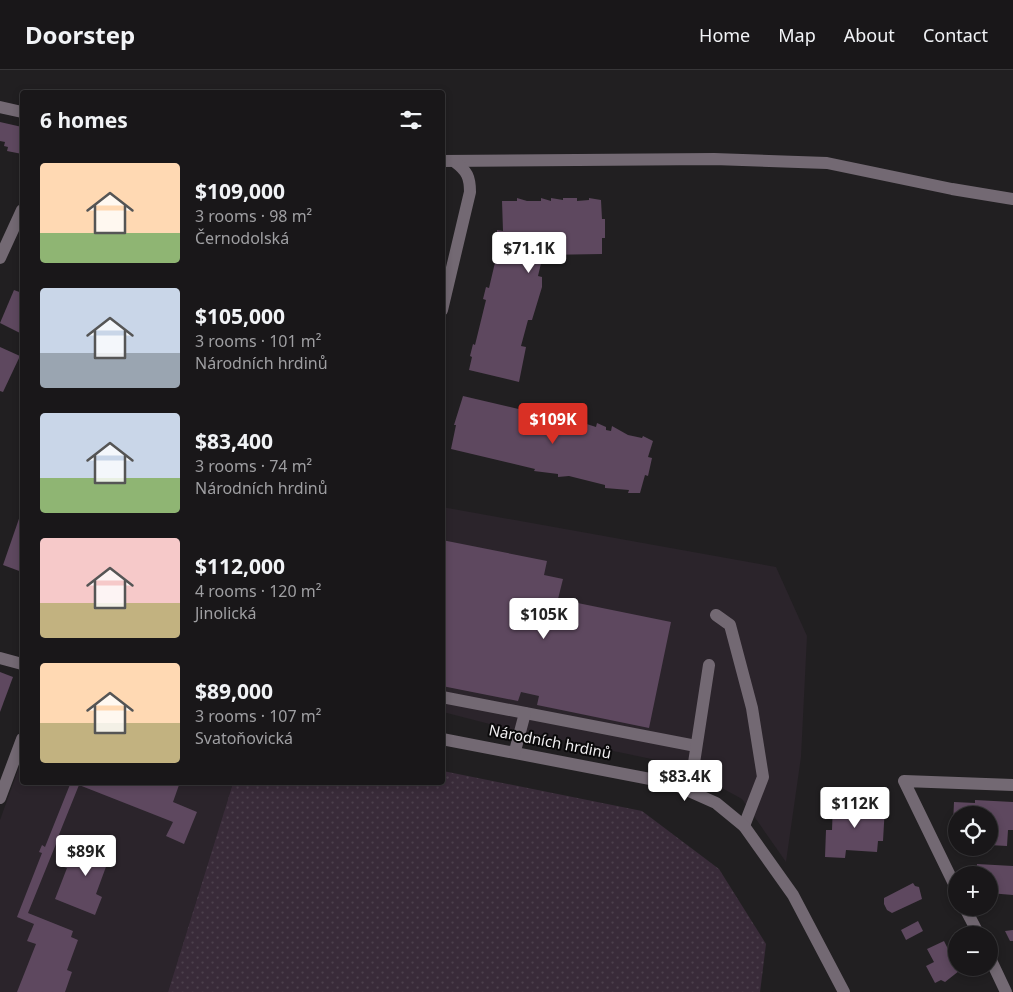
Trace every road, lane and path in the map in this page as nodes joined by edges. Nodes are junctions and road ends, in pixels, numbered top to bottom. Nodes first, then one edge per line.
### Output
1 (0, 107) edge
2 (20, 112) edge
3 (449, 161) edge
4 (1013, 199) edge
5 (20, 214) edge
6 (0, 258) edge
7 (445, 297) edge
8 (716, 615) dead end
9 (0, 658) edge
10 (20, 663) edge
11 (709, 665) dead end
12 (445, 698) edge
13 (525, 713) junction
14 (445, 740) edge
15 (20, 745) edge
16 (696, 746) junction
17 (516, 752) junction
18 (1013, 785) edge
19 (690, 790) junction
20 (0, 798) edge
21 (744, 826) junction
22 (948, 871) edge
23 (998, 975) edge
24 (844, 992) edge
25 (1006, 992) edge

1 - 2 street
3 - 4 street
3 - 7 street
5 - 6 street
8 - 21 street
9 - 10 street
11 - 16 street
12 - 13 street
13 - 16 street
13 - 17 street
14 - 17 street, Národních hrdinů
15 - 20 street
16 - 19 street
17 - 19 street, Národních hrdinů
18 - 22 street
19 - 21 street, Národních hrdinů
21 - 24 street, Národních hrdinů
23 - 25 street

